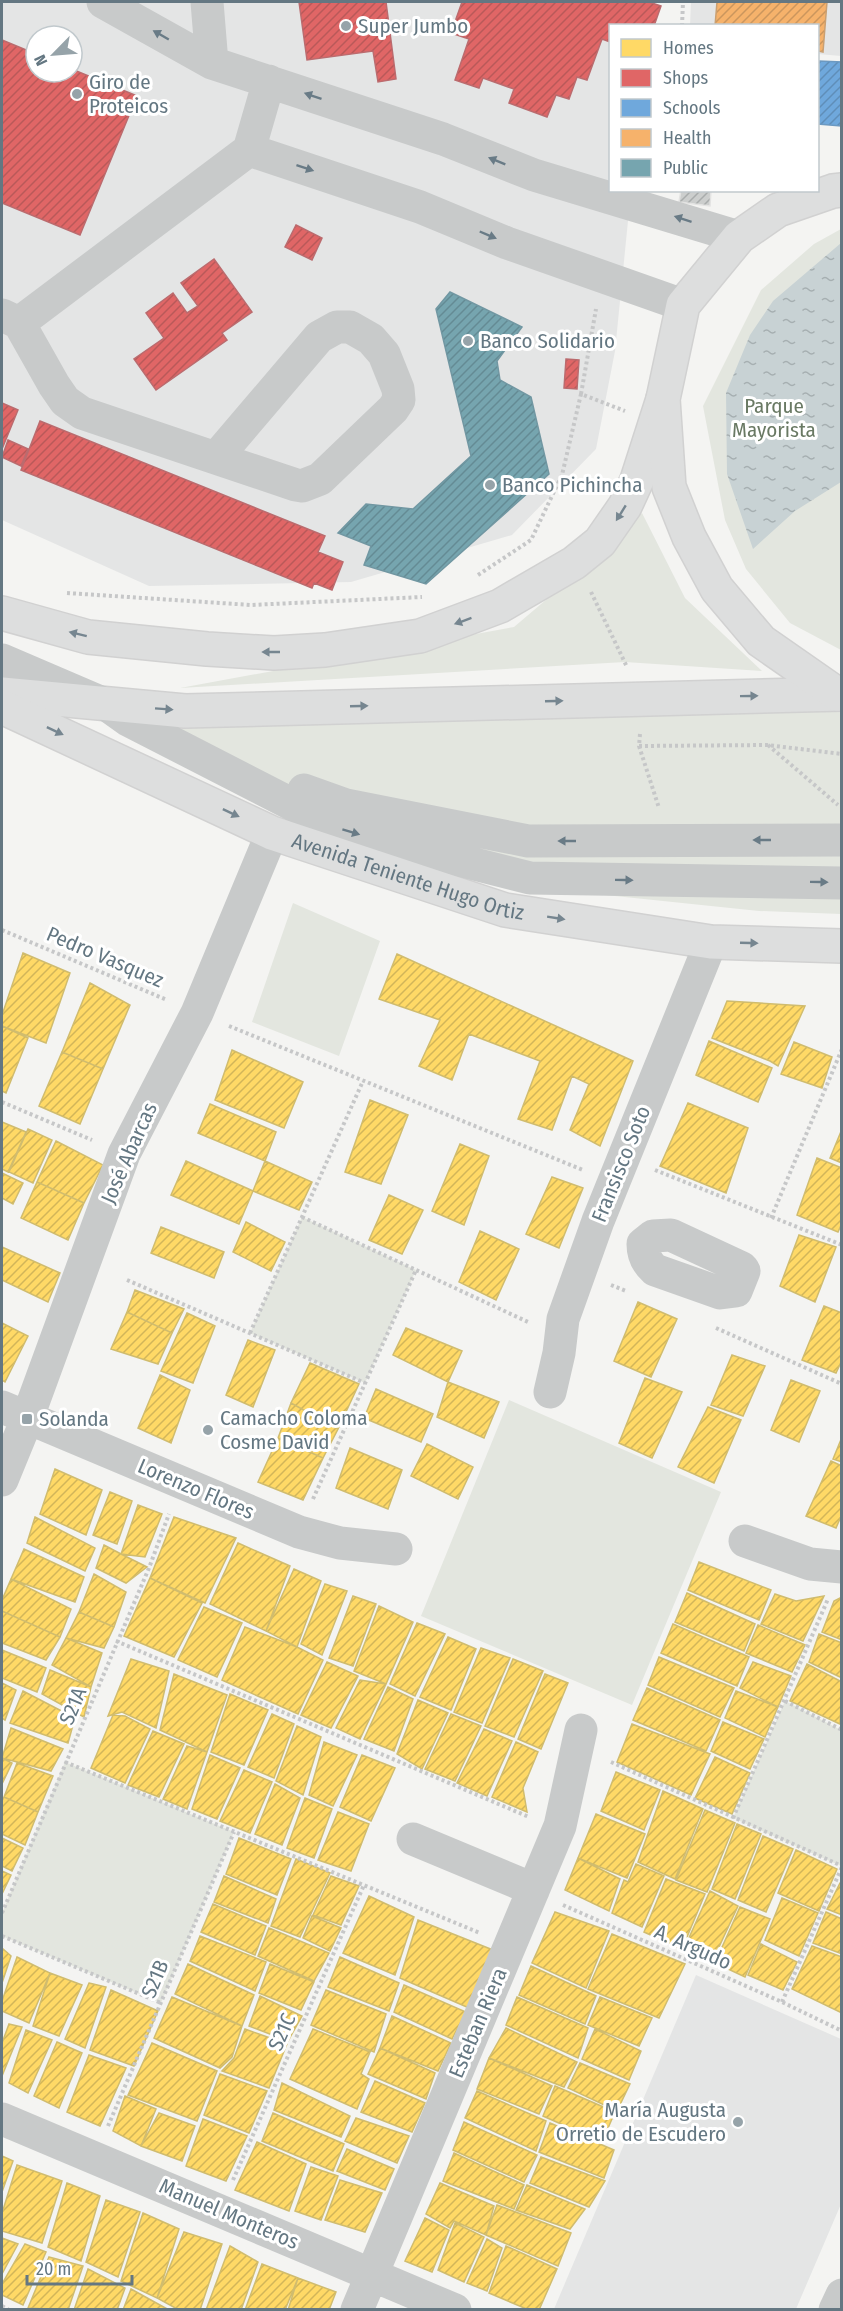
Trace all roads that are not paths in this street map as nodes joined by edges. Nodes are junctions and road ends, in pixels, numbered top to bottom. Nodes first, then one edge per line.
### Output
1 (103, 2) edge
2 (207, 2) edge
3 (212, 63) junction
4 (269, 81) junction
5 (249, 150) junction
6 (842, 190) edge
7 (738, 237) junction
8 (683, 305) junction
9 (10, 319) edge
10 (660, 412) junction
11 (216, 458) junction
12 (2, 613) edge
13 (2, 660) edge
14 (2, 694) edge
15 (839, 694) edge
16 (107, 705) junction
17 (2, 707) edge
18 (186, 748) junction
19 (272, 833) junction
20 (842, 840) edge
21 (842, 883) edge
22 (711, 942) junction
23 (842, 946) edge
24 (598, 1221) junction
25 (643, 1244) dead end
26 (550, 1392) dead end
27 (14, 1413) edge
28 (2, 1480) edge
29 (745, 1541) dead end
30 (396, 1550) dead end
31 (837, 1578) edge
32 (581, 1731) dead end
33 (413, 1839) dead end
34 (533, 1891) junction
35 (2, 2119) edge
36 (373, 2274) junction
37 (842, 2295) edge
38 (357, 2310) edge
39 (455, 2310) edge
40 (835, 2310) edge

3 -> 1 street
2 - 3 street
3 - 4 street
4 - 5 street
7 -> 4 street
5 -> 8 street
5 - 9 street
6 - 7 main road
7 - 8 main road
8 - 10 main road
9 - 11 street
10 -> 12 main road
10 - 15 main road
11 - 11 street
13 - 16 street
14 - 16 main road
16 -> 15 main road
16 - 18 street
17 -> 19 main road, Avenida Teniente Hugo Ortiz
20 -> 18 street
18 -> 21 street
19 -> 22 main road, Avenida Teniente Hugo Ortiz
19 - 27 street, José Abarcas
22 -> 23 main road, Avenida Teniente Hugo Ortiz
22 - 24 street, Fransisco Soto
24 - 25 street
24 - 26 street, Fransisco Soto
27 - 28 street, José Abarcas
27 - 30 street, Lorenzo Flores
29 - 31 street
32 - 34 street, Esteban Riera
33 - 34 street
34 - 36 street, Esteban Riera
35 - 36 street, Manuel Monteros
36 - 38 street, Esteban Riera
36 - 39 street, Manuel Monteros
37 - 40 street

